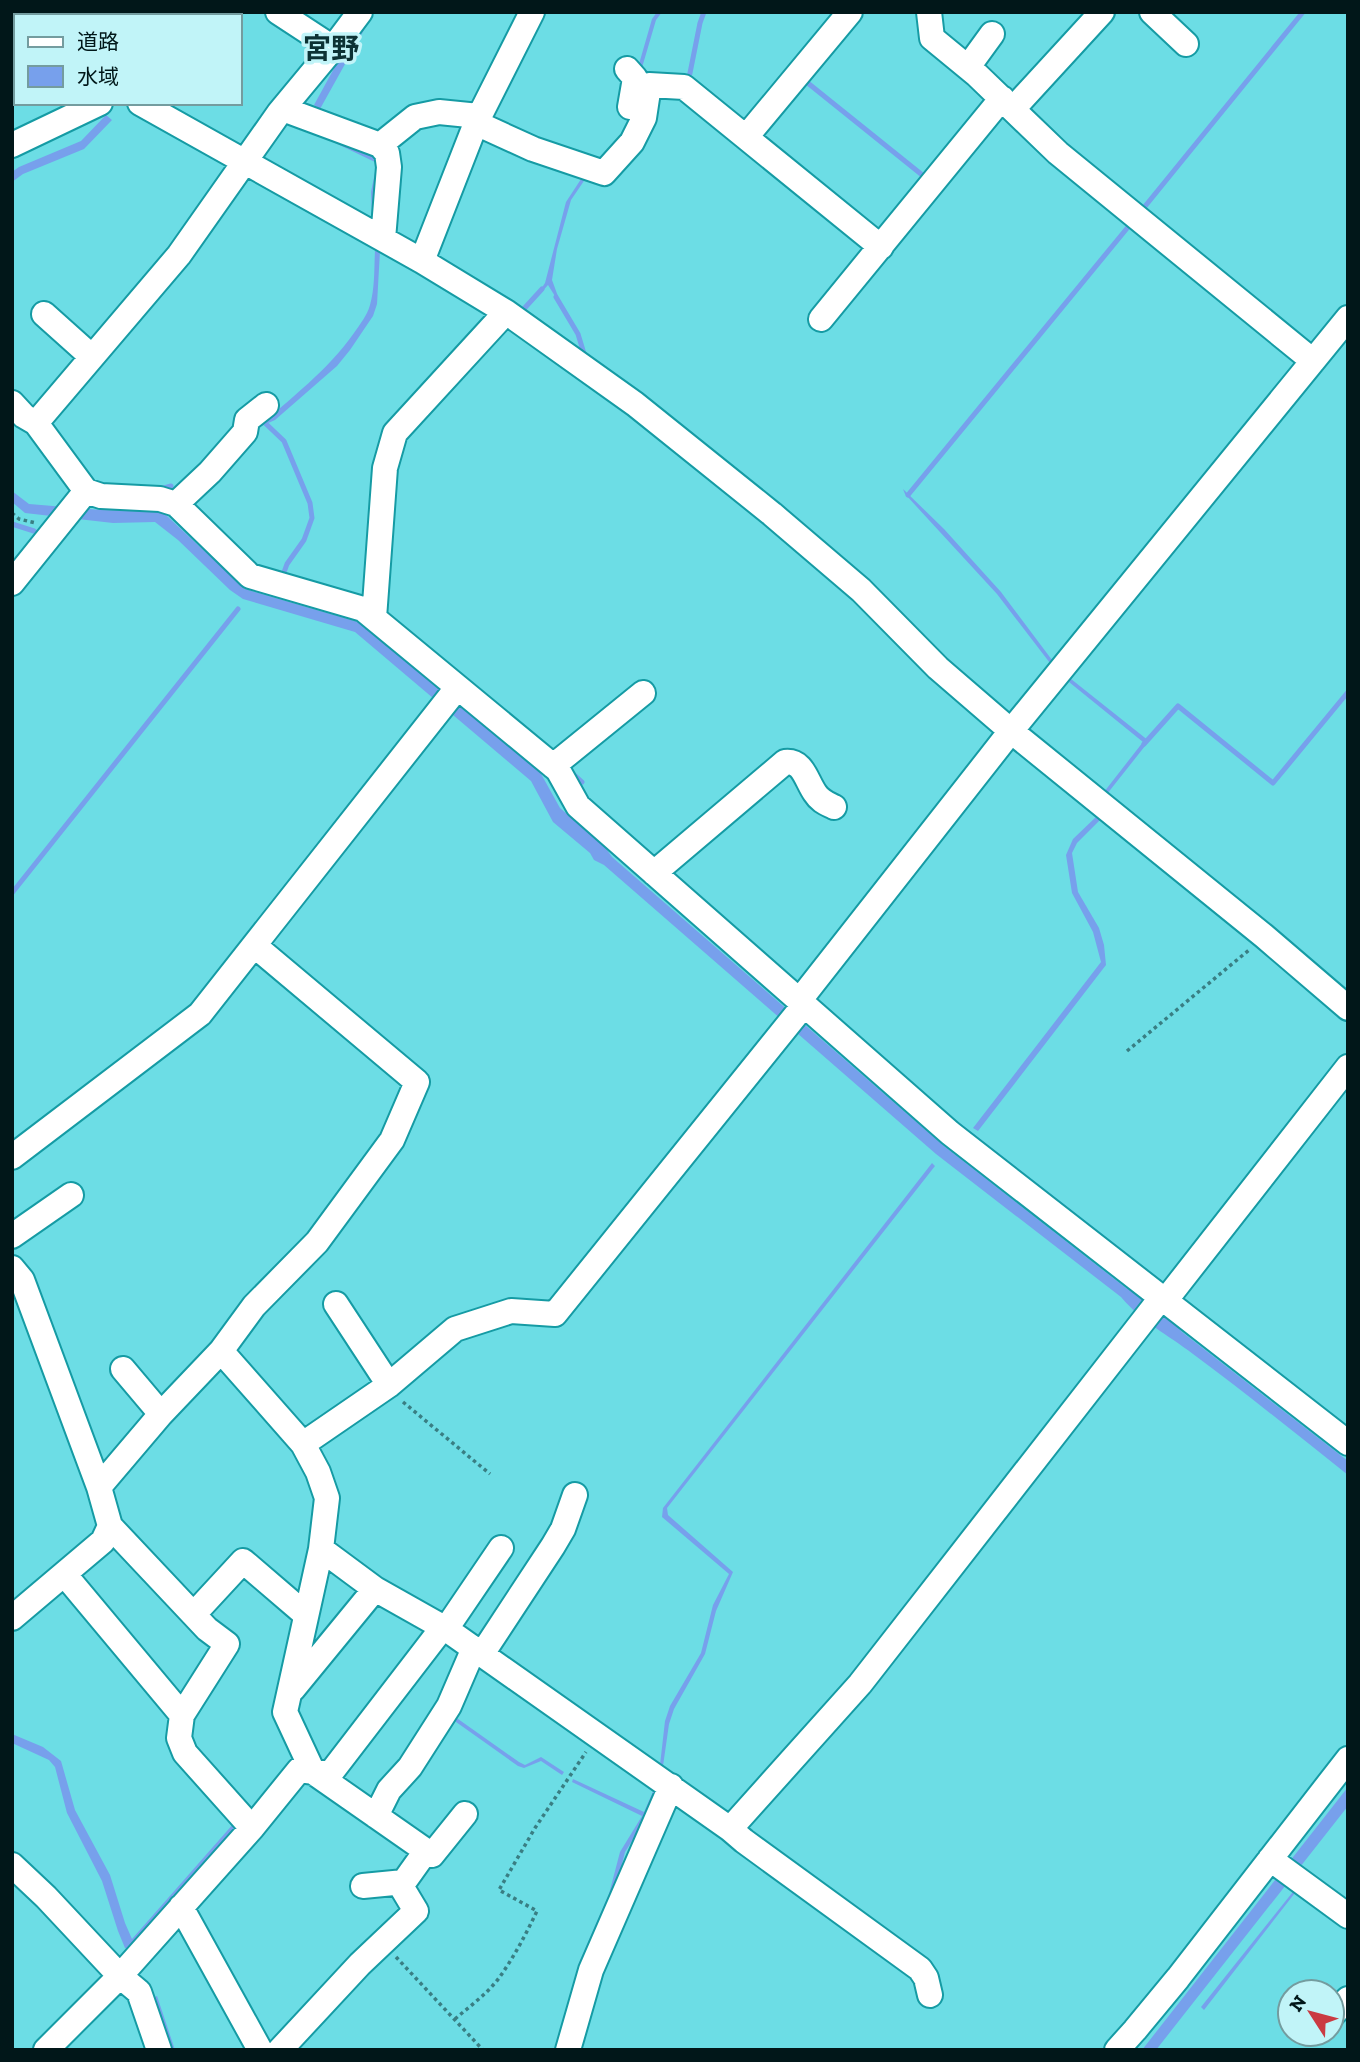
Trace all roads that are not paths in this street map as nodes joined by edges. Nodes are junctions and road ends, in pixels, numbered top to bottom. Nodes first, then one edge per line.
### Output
1 (278, 12) edge
2 (360, 12) edge
3 (532, 12) edge
4 (850, 12) edge
5 (929, 12) edge
6 (1102, 12) edge
7 (1152, 12) edge
8 (992, 34) dead end
9 (1186, 44) dead end
10 (333, 48) junction
11 (968, 67) junction
12 (627, 69) dead end
13 (1007, 104) junction
14 (96, 105) edge
15 (144, 105) edge
16 (283, 108) junction
17 (478, 119) junction
18 (746, 136) junction
19 (12, 145) edge
20 (380, 145) junction
21 (245, 163) junction
22 (589, 167) junction
23 (383, 239) junction
24 (881, 247) junction
25 (422, 261) junction
26 (506, 312) junction
27 (44, 314) dead end
28 (1348, 318) edge
29 (821, 319) dead end
30 (92, 356) junction
31 (1313, 361) junction
32 (12, 403) edge
33 (266, 405) dead end
34 (36, 423) junction
35 (176, 504) junction
36 (74, 505) junction
37 (12, 583) edge
38 (374, 618) junction
39 (643, 693) dead end
40 (450, 697) junction
41 (1011, 731) junction
42 (553, 766) junction
43 (834, 807) dead end
44 (654, 873) junction
45 (255, 946) junction
46 (801, 1003) junction
47 (1348, 1008) edge
48 (1348, 1067) edge
49 (12, 1157) edge
50 (71, 1195) dead end
51 (12, 1236) edge
52 (12, 1268) edge
53 (336, 1304) dead end
54 (1156, 1306) junction
55 (221, 1351) junction
56 (122, 1369) dead end
57 (387, 1386) junction
58 (161, 1414) junction
59 (1348, 1443) edge
60 (303, 1444) junction
61 (99, 1486) junction
62 (575, 1495) dead end
63 (110, 1526) junction
64 (501, 1548) dead end
65 (321, 1549) junction
66 (65, 1575) junction
67 (374, 1589) junction
68 (194, 1614) junction
69 (306, 1615) junction
70 (12, 1618) edge
71 (444, 1628) junction
72 (478, 1651) junction
73 (290, 1693) junction
74 (182, 1715) junction
75 (1348, 1759) edge
76 (313, 1772) junction
77 (671, 1786) junction
78 (465, 1814) dead end
79 (376, 1816) junction
80 (252, 1828) junction
81 (730, 1829) junction
82 (426, 1851) junction
83 (12, 1864) edge
84 (1283, 1868) junction
85 (404, 1882) junction
86 (363, 1886) dead end
87 (181, 1907) junction
88 (1348, 1916) edge
89 (120, 1976) junction
90 (930, 1995) dead end
91 (46, 2050) edge
92 (159, 2050) edge
93 (260, 2050) edge
94 (280, 2050) edge
95 (568, 2050) edge
96 (1116, 2050) edge

1 - 10 street
2 - 10 street
3 - 17 street
4 - 18 street
5 - 11 street
6 - 13 street
7 - 9 street
8 - 11 street
10 - 16 street
11 - 13 street
12 - 22 street
13 - 24 street
13 - 31 street
14 - 19 street
15 - 21 street
16 - 20 street
16 - 21 street
17 - 20 street
17 - 22 street
17 - 25 street
18 - 22 street
18 - 24 street
20 - 23 street
21 - 23 street
21 - 30 street
23 - 25 street
24 - 29 street
25 - 26 street
26 - 38 street
26 - 41 street
27 - 30 street
28 - 31 street
30 - 34 street
31 - 41 street
32 - 34 street
33 - 35 street
34 - 36 street
35 - 36 street
35 - 38 street
36 - 37 street
38 - 40 street
39 - 42 street
40 - 42 street
40 - 45 street
41 - 46 street
41 - 47 street
42 - 44 street
43 - 44 street
44 - 46 street
45 - 49 street
45 - 55 street
46 - 54 street
46 - 57 street
48 - 54 street
50 - 51 street
52 - 61 street
53 - 57 street
54 - 59 street
54 - 81 street
55 - 58 street
55 - 60 street
56 - 58 street
57 - 60 street
58 - 61 street
60 - 65 street
61 - 63 street
62 - 72 street
63 - 66 street
63 - 68 street
64 - 71 street
65 - 67 street
65 - 69 street
66 - 70 street
66 - 74 street
67 - 71 street
67 - 73 street
68 - 69 street
68 - 74 street
69 - 73 street
71 - 72 street
71 - 76 street
72 - 77 street
72 - 79 street
73 - 76 street
74 - 80 street
75 - 84 street
76 - 79 street
76 - 80 street
77 - 81 street
77 - 95 street
78 - 82 street
79 - 82 street
80 - 87 street
81 - 90 street
82 - 85 street
83 - 89 street
84 - 88 street
84 - 96 street
85 - 86 street
85 - 94 street
87 - 89 street
87 - 93 street
89 - 91 street
89 - 92 street

